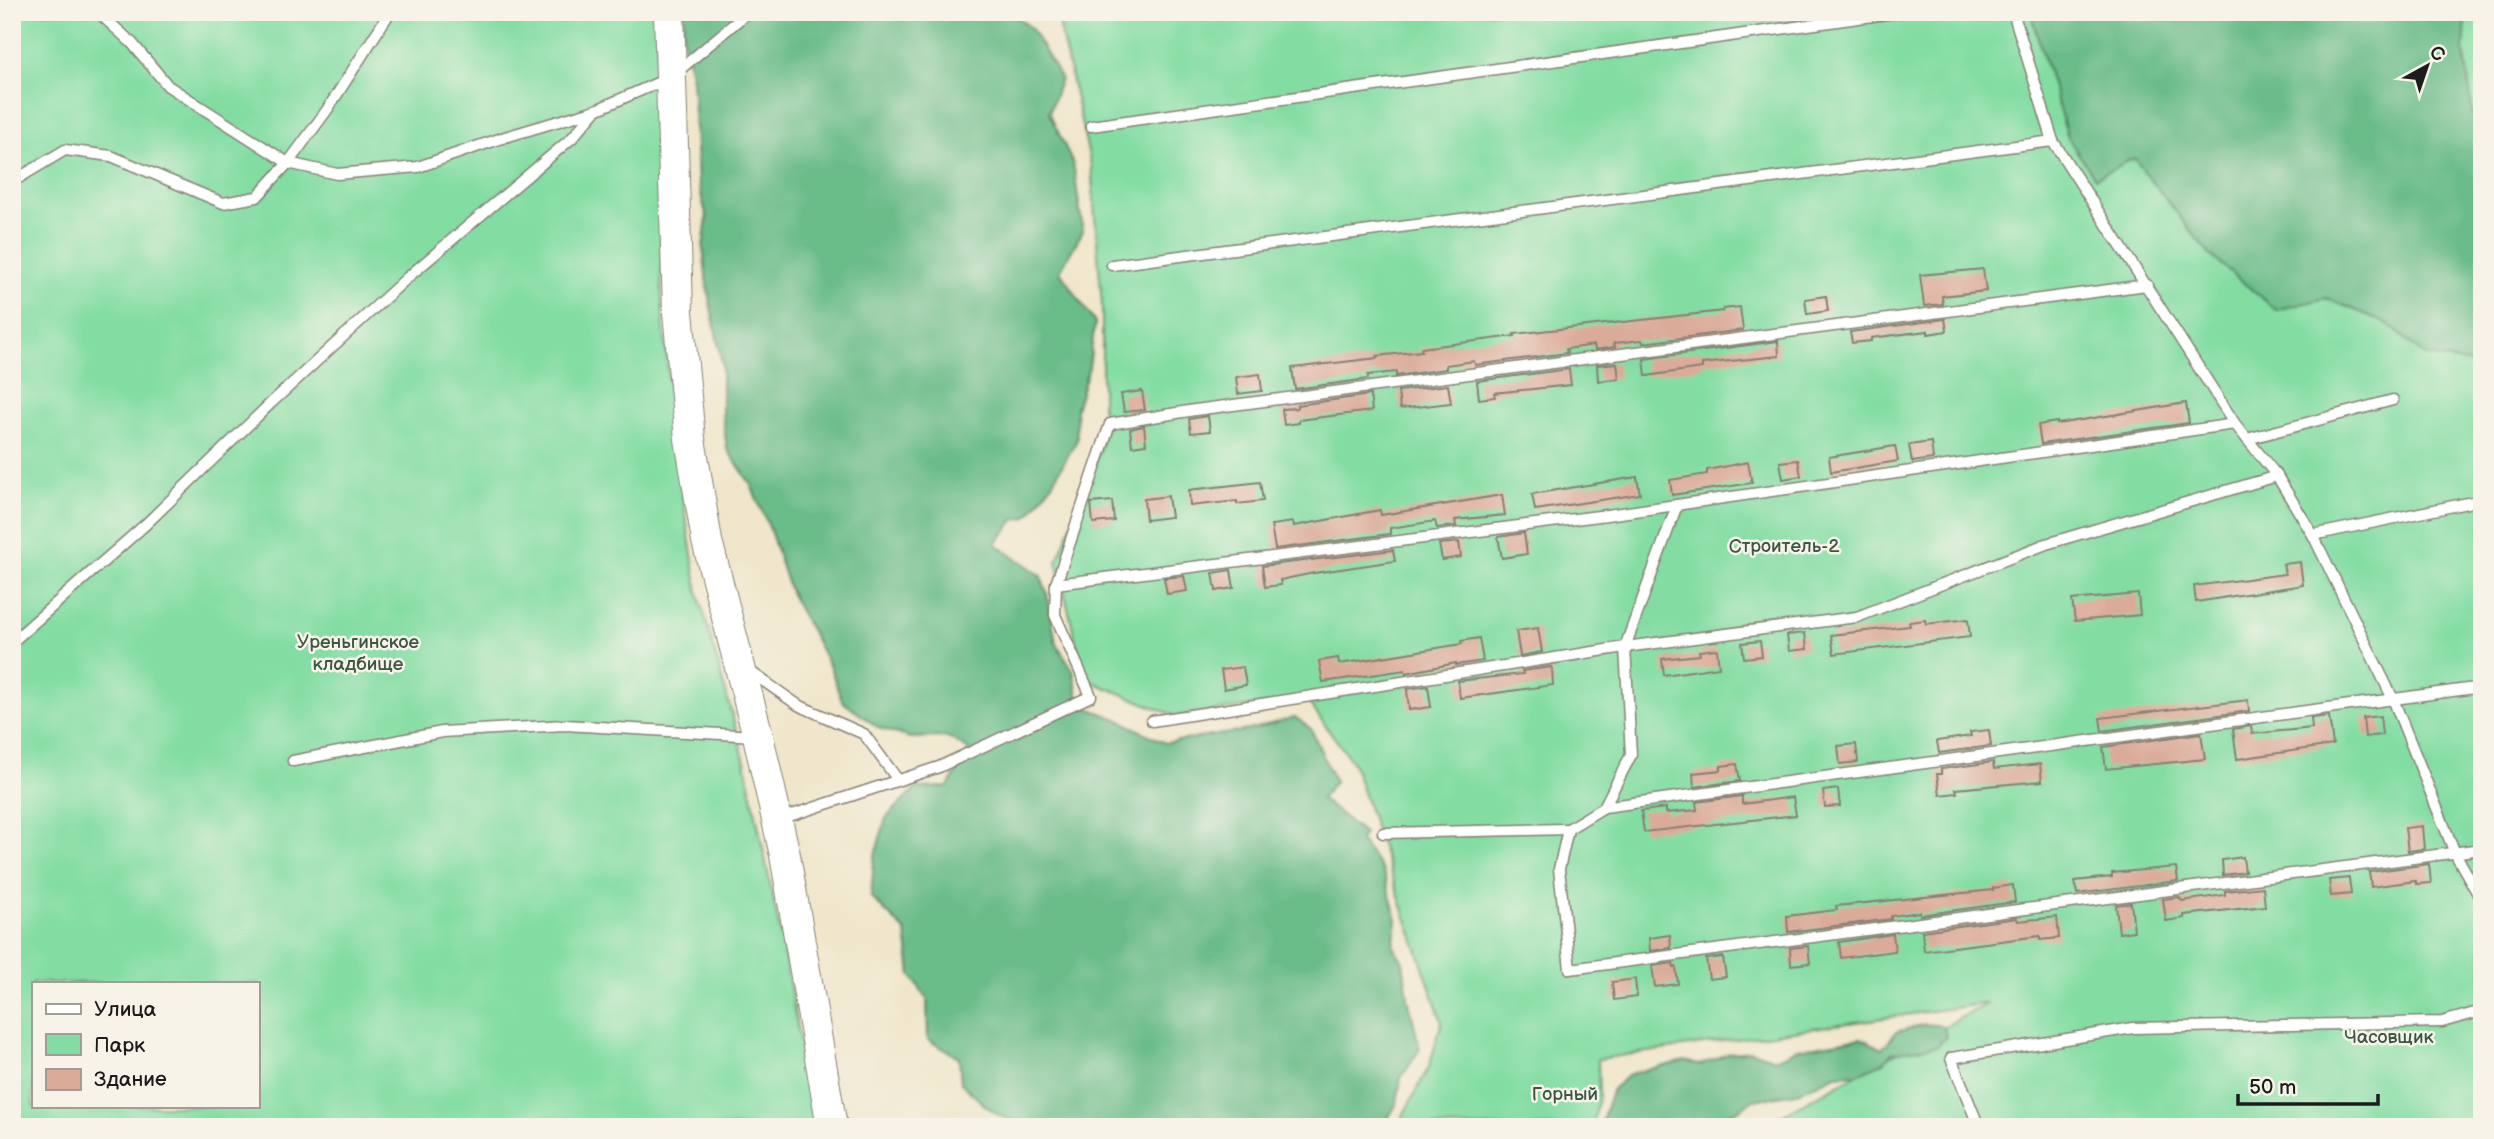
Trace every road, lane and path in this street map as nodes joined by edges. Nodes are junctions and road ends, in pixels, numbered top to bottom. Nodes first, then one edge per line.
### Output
1 (98, 12) edge
2 (390, 12) edge
3 (670, 12) edge
4 (748, 12) edge
5 (1901, 12) edge
6 (2013, 12) edge
7 (671, 77) junction
8 (596, 110) junction
9 (1091, 126) dead end
10 (2053, 141) junction
11 (289, 163) junction
12 (12, 182) edge
13 (1112, 265) dead end
14 (2147, 285) junction
15 (2393, 400) dead end
16 (2235, 424) junction
17 (2247, 439) junction
18 (2277, 476) junction
19 (2482, 500) edge
20 (1677, 505) junction
21 (2313, 535) junction
22 (1056, 584) junction
23 (12, 642) edge
24 (1625, 647) junction
25 (740, 664) junction
26 (2482, 687) edge
27 (2393, 698) junction
28 (1152, 721) dead end
29 (758, 736) junction
30 (293, 761) dead end
31 (898, 780) junction
32 (1604, 807) junction
33 (777, 820) junction
34 (1568, 829) junction
35 (1383, 833) dead end
36 (2482, 849) edge
37 (2455, 852) junction
38 (2482, 901) edge
39 (2482, 1011) edge
40 (832, 1127) edge
41 (1979, 1127) edge

1 - 11 lane
2 - 11 lane
3 - 7 main road
4 - 7 lane
5 - 9 lane
6 - 10 lane
7 - 8 lane
7 - 25 main road
8 - 11 lane
8 - 23 lane
10 - 13 lane
10 - 14 lane
11 - 12 lane
14 - 16 lane
14 - 22 lane
15 - 17 lane
16 - 17 lane
16 - 20 lane
17 - 18 lane
18 - 21 lane
18 - 24 lane
19 - 21 lane
20 - 22 lane
20 - 24 lane
21 - 27 lane
22 - 31 lane
24 - 28 lane
24 - 32 lane
25 - 29 main road
25 - 31 lane
26 - 27 lane
27 - 32 lane
27 - 37 lane
29 - 30 lane
29 - 33 main road
31 - 33 lane
32 - 34 lane
33 - 40 main road
34 - 35 lane
34 - 37 lane
36 - 37 lane
37 - 38 lane
39 - 41 lane

